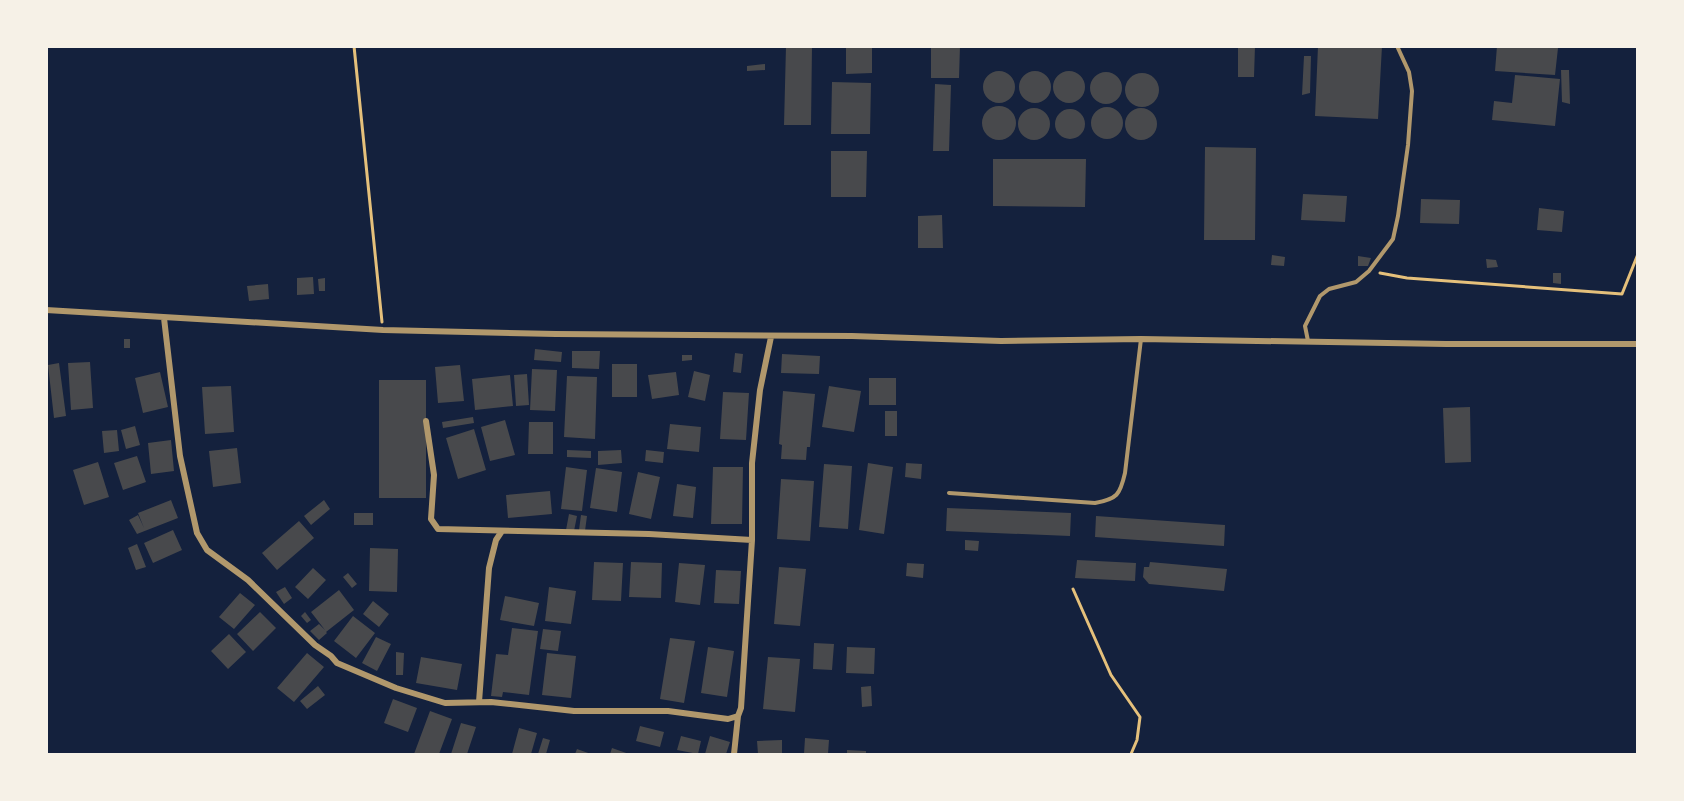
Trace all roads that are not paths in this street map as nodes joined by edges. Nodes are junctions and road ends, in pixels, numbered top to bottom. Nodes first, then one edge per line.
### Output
1 (1397, 46) edge
2 (46, 310) edge
3 (164, 318) junction
4 (771, 337) junction
5 (1141, 339) junction
6 (1308, 341) junction
7 (1638, 344) edge
8 (426, 421) dead end
9 (949, 493) dead end
10 (502, 531) junction
11 (752, 540) junction
12 (479, 702) junction
13 (738, 716) junction
14 (734, 754) edge

1 - 6 lane
2 - 3 street
3 - 4 street
3 - 12 street
4 - 5 street
4 - 11 street
5 - 6 street
5 - 9 lane
6 - 7 street
8 - 10 street
10 - 11 street
10 - 12 street
11 - 13 street
12 - 13 street
13 - 14 street

